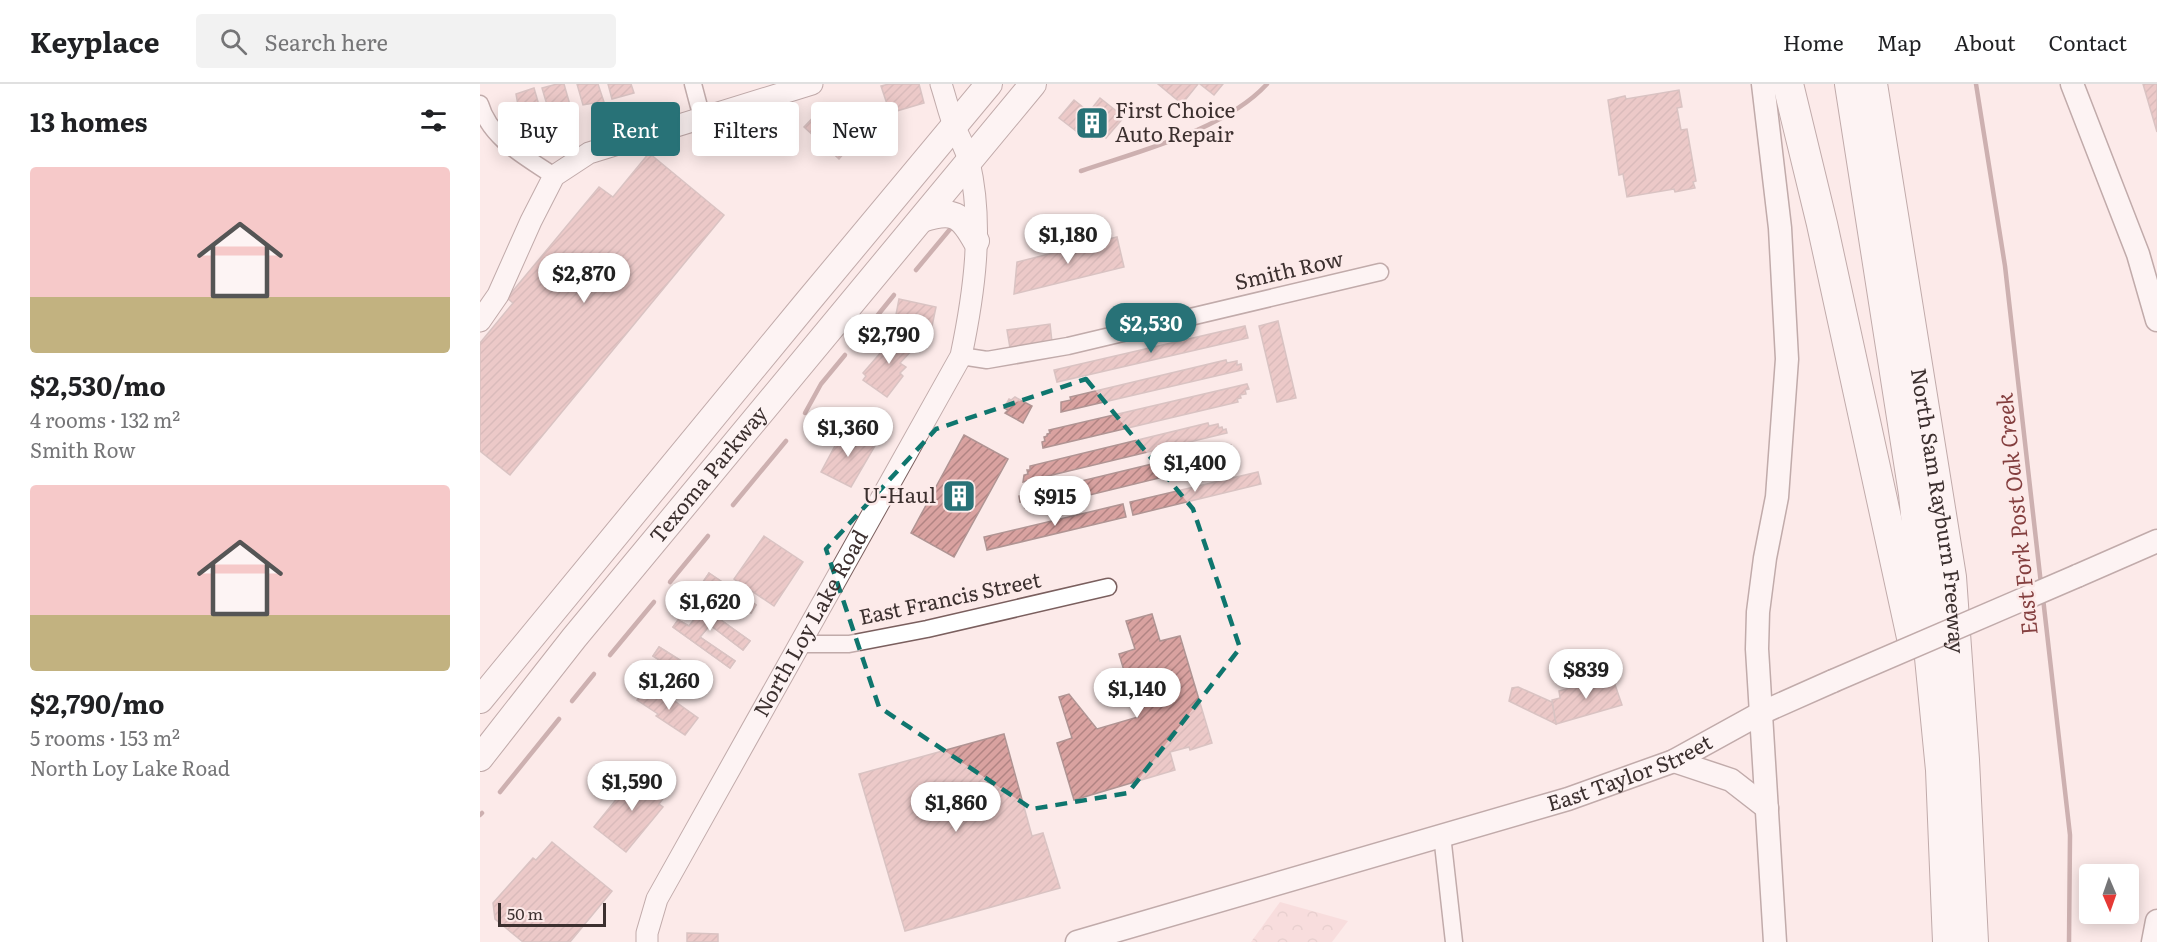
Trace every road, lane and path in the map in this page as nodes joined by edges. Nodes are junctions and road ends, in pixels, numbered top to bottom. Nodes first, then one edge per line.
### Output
1 (693, 84) edge
2 (812, 84) edge
3 (941, 84) edge
4 (989, 84) edge
5 (1033, 84) edge
6 (1763, 84) edge
7 (1788, 84) edge
8 (1850, 84) edge
9 (1872, 84) edge
10 (2072, 84) edge
11 (698, 102) edge
12 (754, 102) edge
13 (480, 104) edge
14 (692, 121) edge
15 (954, 126) junction
16 (969, 161) junction
17 (554, 176) junction
18 (922, 219) junction
19 (976, 241) junction
20 (1380, 272) dead end
21 (2157, 320) edge
22 (480, 321) edge
23 (961, 356) junction
24 (2157, 541) edge
25 (1108, 587) dead end
26 (800, 644) junction
27 (480, 700) edge
28 (1761, 713) junction
29 (480, 758) edge
30 (1674, 761) junction
31 (1941, 771) junction
32 (1767, 808) junction
33 (1442, 835) junction
34 (2157, 921) edge
35 (647, 942) edge
36 (1077, 942) edge
37 (1454, 942) edge
38 (1775, 942) edge
39 (1948, 942) edge
40 (1973, 942) edge
41 (2153, 942) edge

1 - 11 street
2 - 12 street
3 - 15 street, North Loy Lake Road
4 - 15 main road, Texoma Parkway
5 - 16 main road, Texoma Parkway
6 - 28 main road
7 - 31 highway
8 - 31 highway, North Sam Rayburn Freeway
9 - 40 highway, North Sam Rayburn Freeway
10 - 21 main road
13 - 17 street
14 - 17 street
15 - 16 street, North Loy Lake Road
15 - 27 main road, Texoma Parkway
16 - 18 main road, Texoma Parkway
16 - 19 street, North Loy Lake Road
17 - 22 street
18 - 19 main road
18 - 29 main road, Texoma Parkway
19 - 23 street, North Loy Lake Road
20 - 23 street, Smith Row
23 - 26 street, North Loy Lake Road
24 - 28 main road, East Taylor Street, bridge
25 - 26 street, East Francis Street
26 - 35 street, North Loy Lake Road
28 - 30 main road, East Taylor Street
28 - 32 main road
30 - 32 main road
30 - 33 main road, East Taylor Street
31 - 39 highway, North Sam Rayburn Freeway
32 - 38 main road
33 - 36 main road, East Taylor Street
33 - 37 street
34 - 41 main road

